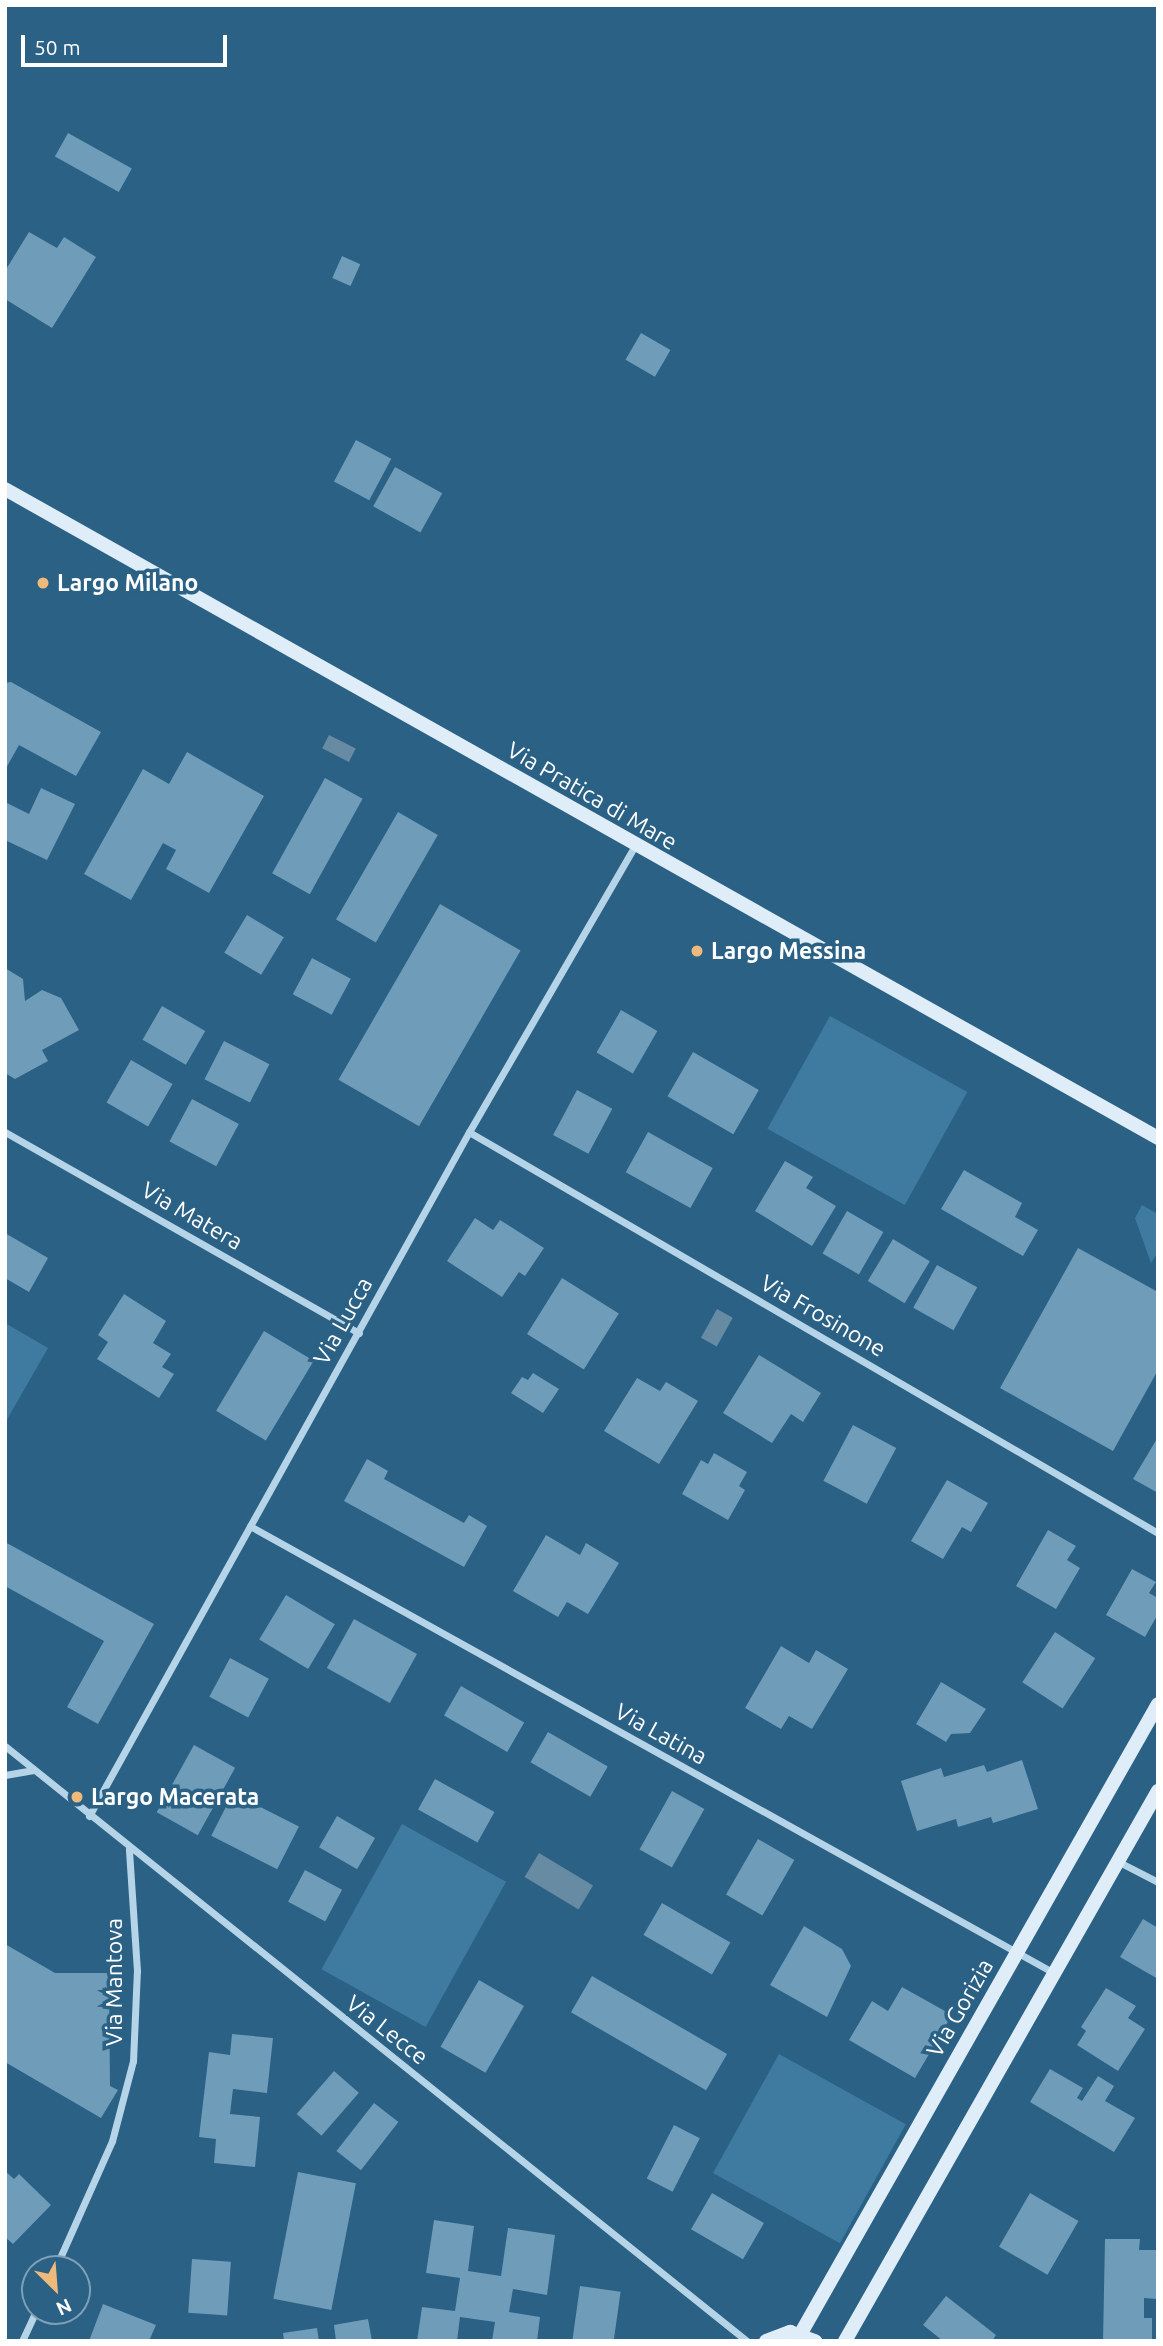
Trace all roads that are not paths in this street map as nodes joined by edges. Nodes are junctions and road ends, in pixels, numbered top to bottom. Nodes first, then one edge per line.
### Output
1 (5, 489) edge
2 (634, 847) junction
3 (5, 1132) edge
4 (469, 1132) junction
5 (1158, 1138) edge
6 (359, 1333) junction
7 (250, 1526) junction
8 (1158, 1533) edge
9 (1158, 1704) edge
10 (5, 1746) edge
11 (34, 1769) junction
12 (5, 1775) edge
13 (1158, 1791) edge
14 (89, 1816) junction
15 (129, 1849) junction
16 (1119, 1862) junction
17 (1158, 1882) edge
18 (1017, 1955) junction
19 (1054, 1973) junction
20 (61, 2255) edge
21 (29, 2325) edge
22 (801, 2333) junction
23 (22, 2341) edge
24 (747, 2341) edge
25 (766, 2341) edge
26 (816, 2341) edge
27 (845, 2341) edge

1 - 2 street, Via Pratica di Mare
2 - 4 street, Via Lucca
2 - 5 street, Via Pratica di Mare
3 - 6 street, Via Matera
4 - 6 street, Via Lucca
4 - 8 street, Via Frosinone
6 - 7 street, Via Lucca
7 - 14 street, Via Lucca
7 - 18 street, Via Latina
9 - 18 street, Via Gorizia
10 - 11 street, Via Lecce
11 - 12 street
11 - 14 street, Via Lecce
13 - 16 street
14 - 15 street, Via Lecce
15 - 20 street, Via Mantova
15 - 24 street, Via Lecce
16 - 17 street
16 - 19 street
18 - 19 street, Via Latina
18 - 22 street, Via Gorizia
19 - 27 street
21 - 23 street
22 - 25 street
22 - 26 street

